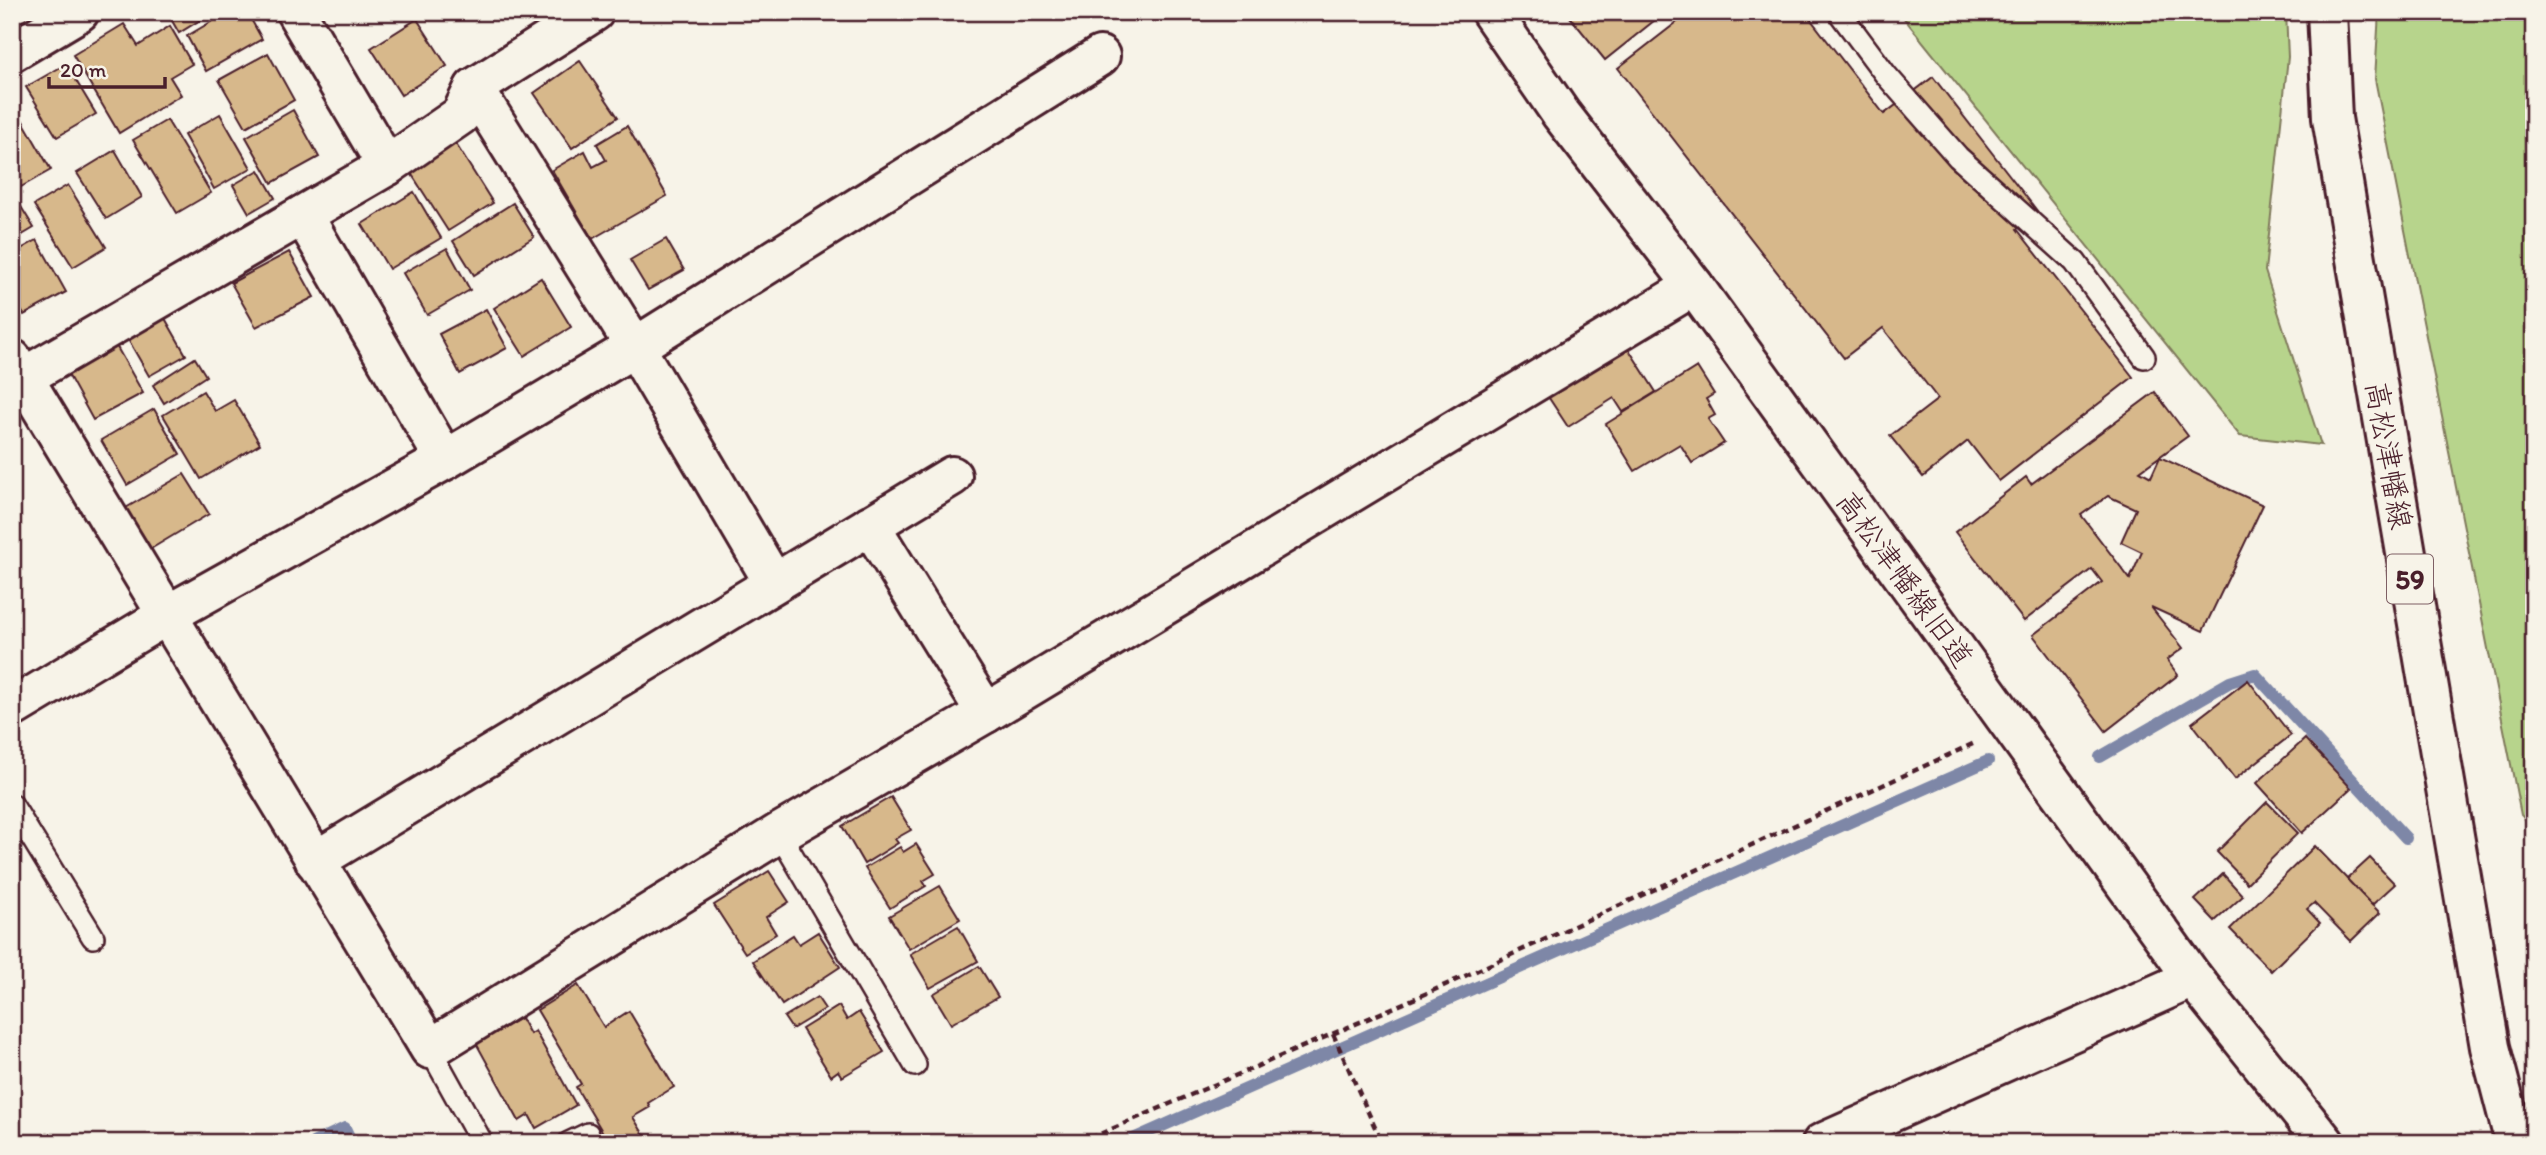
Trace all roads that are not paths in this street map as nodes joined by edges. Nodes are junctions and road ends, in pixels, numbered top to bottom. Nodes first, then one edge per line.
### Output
1 (79, 12) edge
2 (296, 12) edge
3 (594, 12) edge
4 (1839, 12) edge
5 (2327, 12) edge
6 (1500, 16) edge
7 (12, 52) edge
8 (1100, 56) dead end
9 (474, 88) junction
10 (387, 166) junction
11 (303, 215) junction
12 (1694, 286) junction
13 (635, 347) junction
14 (2144, 357) dead end
15 (16, 373) edge
16 (445, 460) junction
17 (952, 476) dead end
18 (870, 525) junction
19 (774, 583) junction
20 (167, 615) junction
21 (12, 708) edge
22 (986, 713) junction
23 (12, 805) edge
24 (779, 833) junction
25 (315, 861) junction
26 (93, 937) dead end
27 (2193, 978) junction
28 (430, 1049) junction
29 (915, 1065) dead end
30 (482, 1143) edge
31 (1822, 1143) edge
32 (2325, 1143) edge
33 (2515, 1143) edge

1 - 7 street
2 - 10 street
3 - 9 street
4 - 14 lane
5 - 33 street, 高松津幡線 / 59
6 - 12 street, 高松津幡線旧道
8 - 13 street
9 - 10 street
9 - 13 street
10 - 11 street
11 - 15 street
11 - 16 street
12 - 22 street
12 - 27 street, 高松津幡線旧道
13 - 16 street
13 - 19 street
15 - 20 street
16 - 20 street
17 - 18 street
18 - 19 street
18 - 22 street
19 - 25 street
20 - 21 street
20 - 25 street
22 - 24 street
23 - 26 lane
24 - 28 street
24 - 29 lane
25 - 28 street
27 - 31 street
27 - 32 street, 高松津幡線旧道
28 - 30 lane

